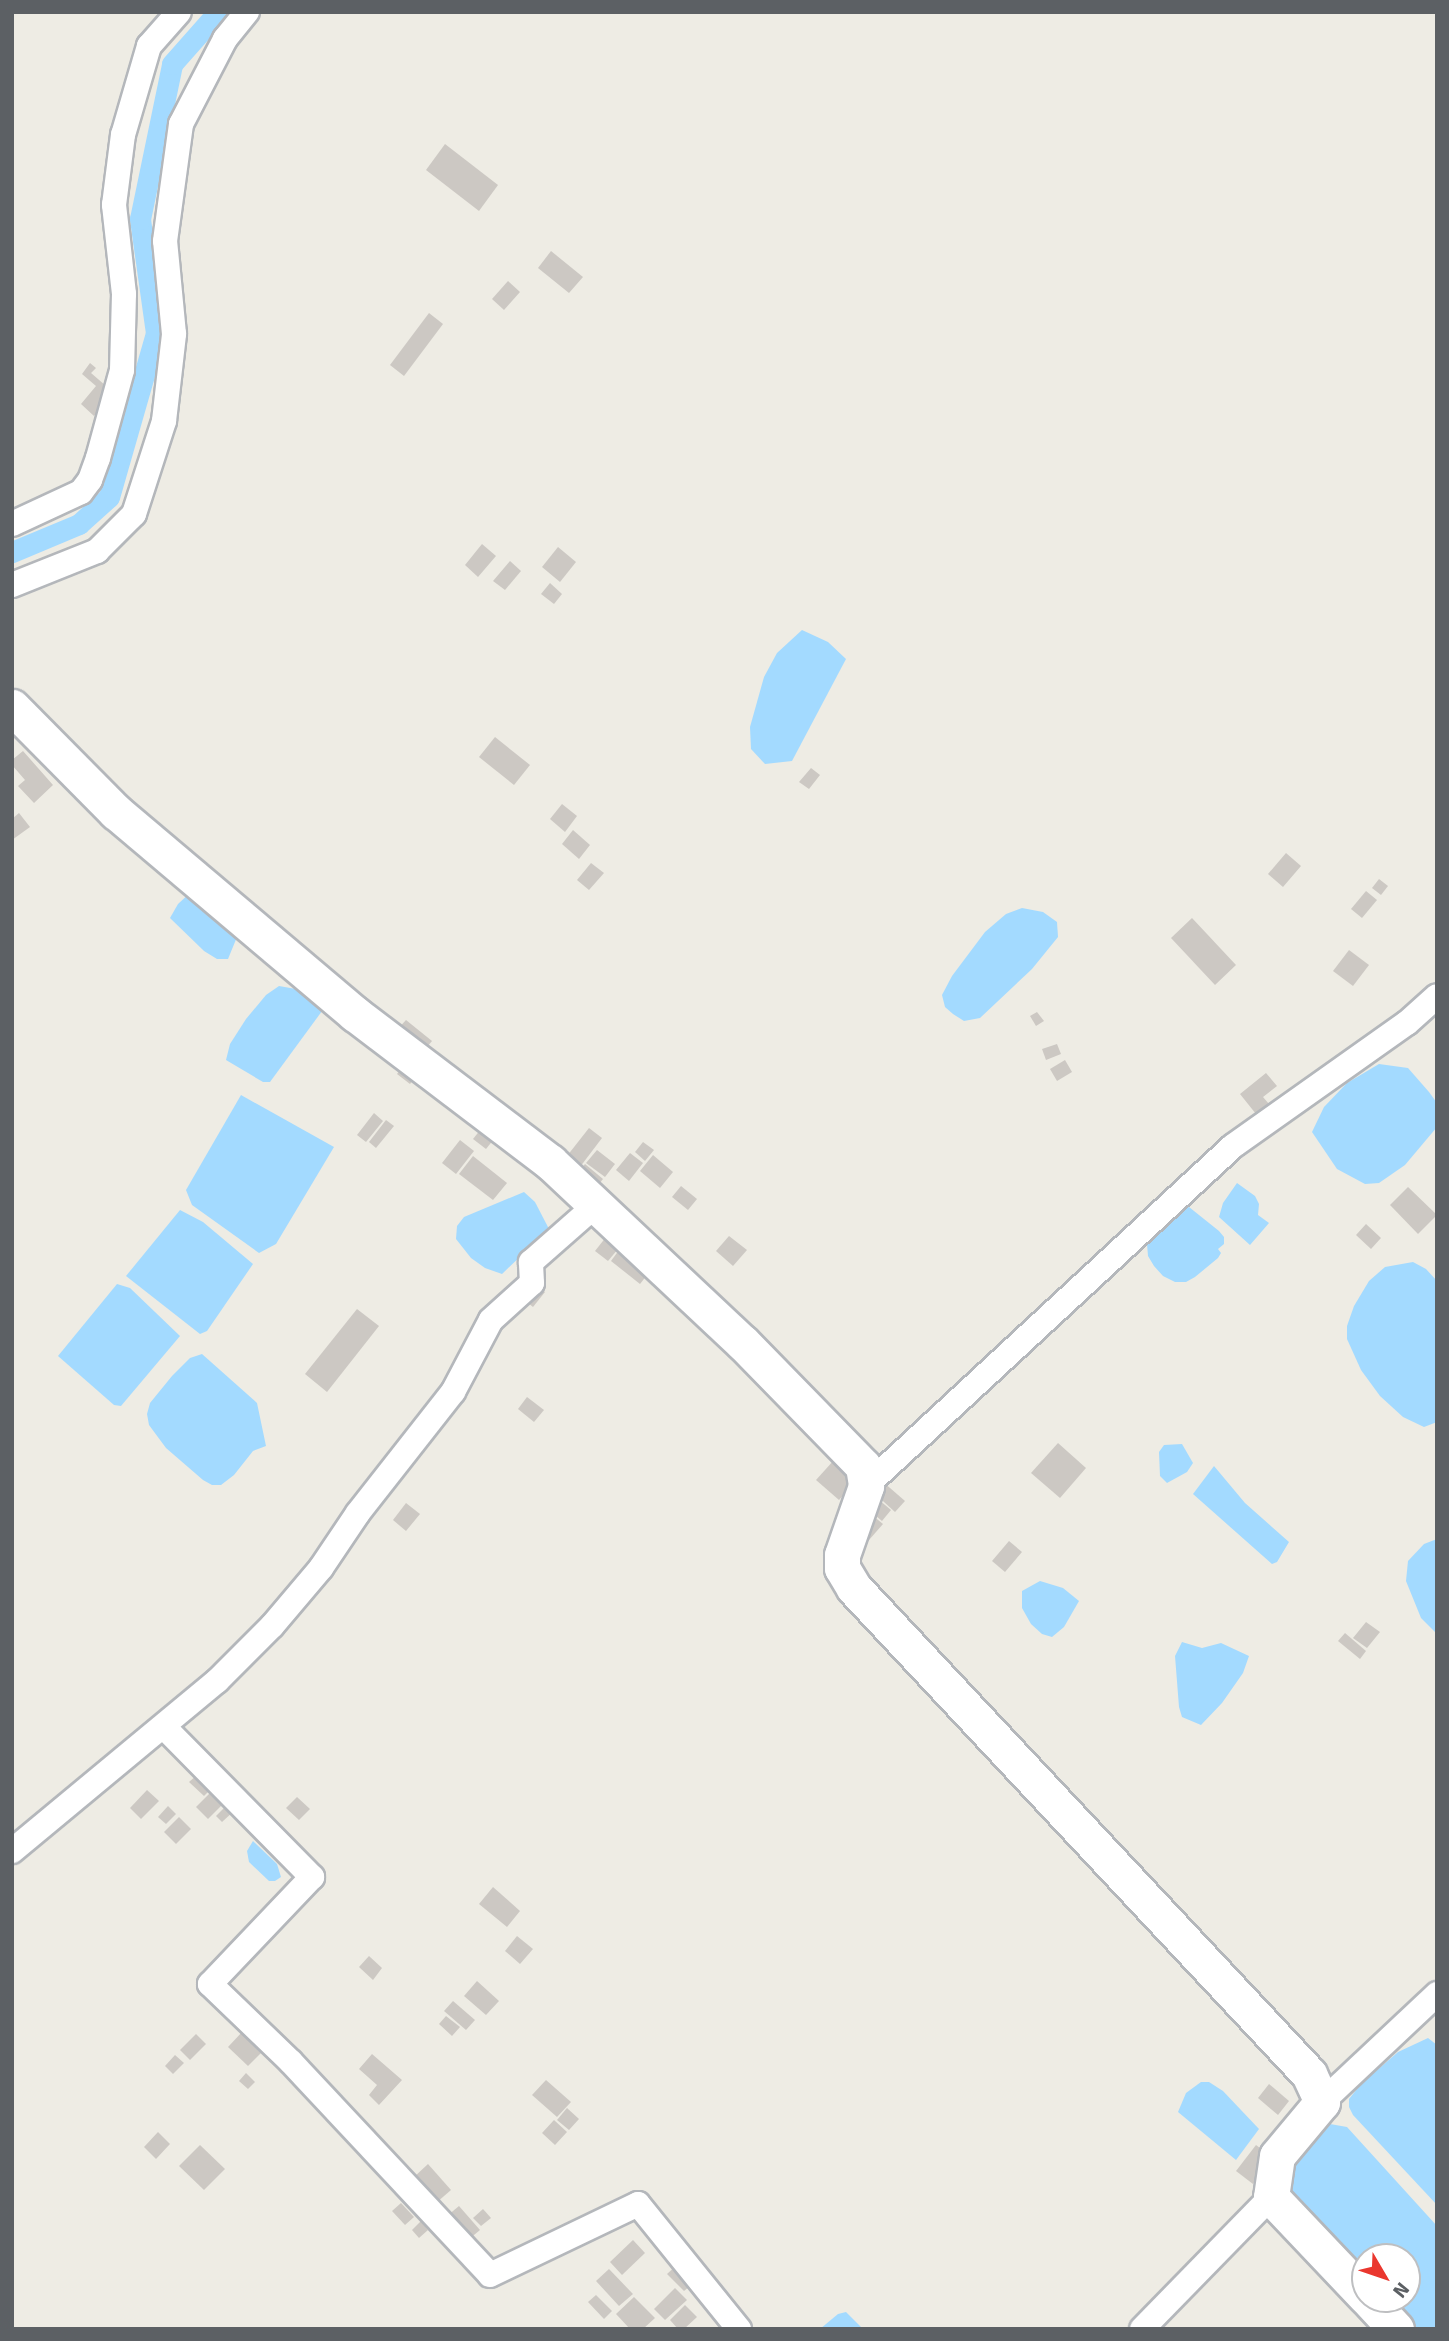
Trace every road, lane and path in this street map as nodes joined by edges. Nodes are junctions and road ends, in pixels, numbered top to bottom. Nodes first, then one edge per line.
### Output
1 (179, 12) edge
2 (247, 12) edge
3 (12, 524) edge
4 (12, 585) edge
5 (12, 707) edge
6 (1437, 996) edge
7 (597, 1204) junction
8 (866, 1486) junction
9 (164, 1727) junction
10 (12, 1851) edge
11 (1437, 1994) edge
12 (1322, 2102) junction
13 (1271, 2197) junction
14 (1351, 2281) edge
15 (1381, 2313) edge
16 (739, 2329) edge
17 (1142, 2329) edge
18 (1396, 2329) edge

1 - 3 street
2 - 4 street
5 - 7 main road
6 - 8 street
7 - 8 main road
7 - 9 street
8 - 12 main road
9 - 10 street
9 - 16 street
11 - 12 street
12 - 13 main road
13 - 14 main road
13 - 17 street
15 - 18 main road

